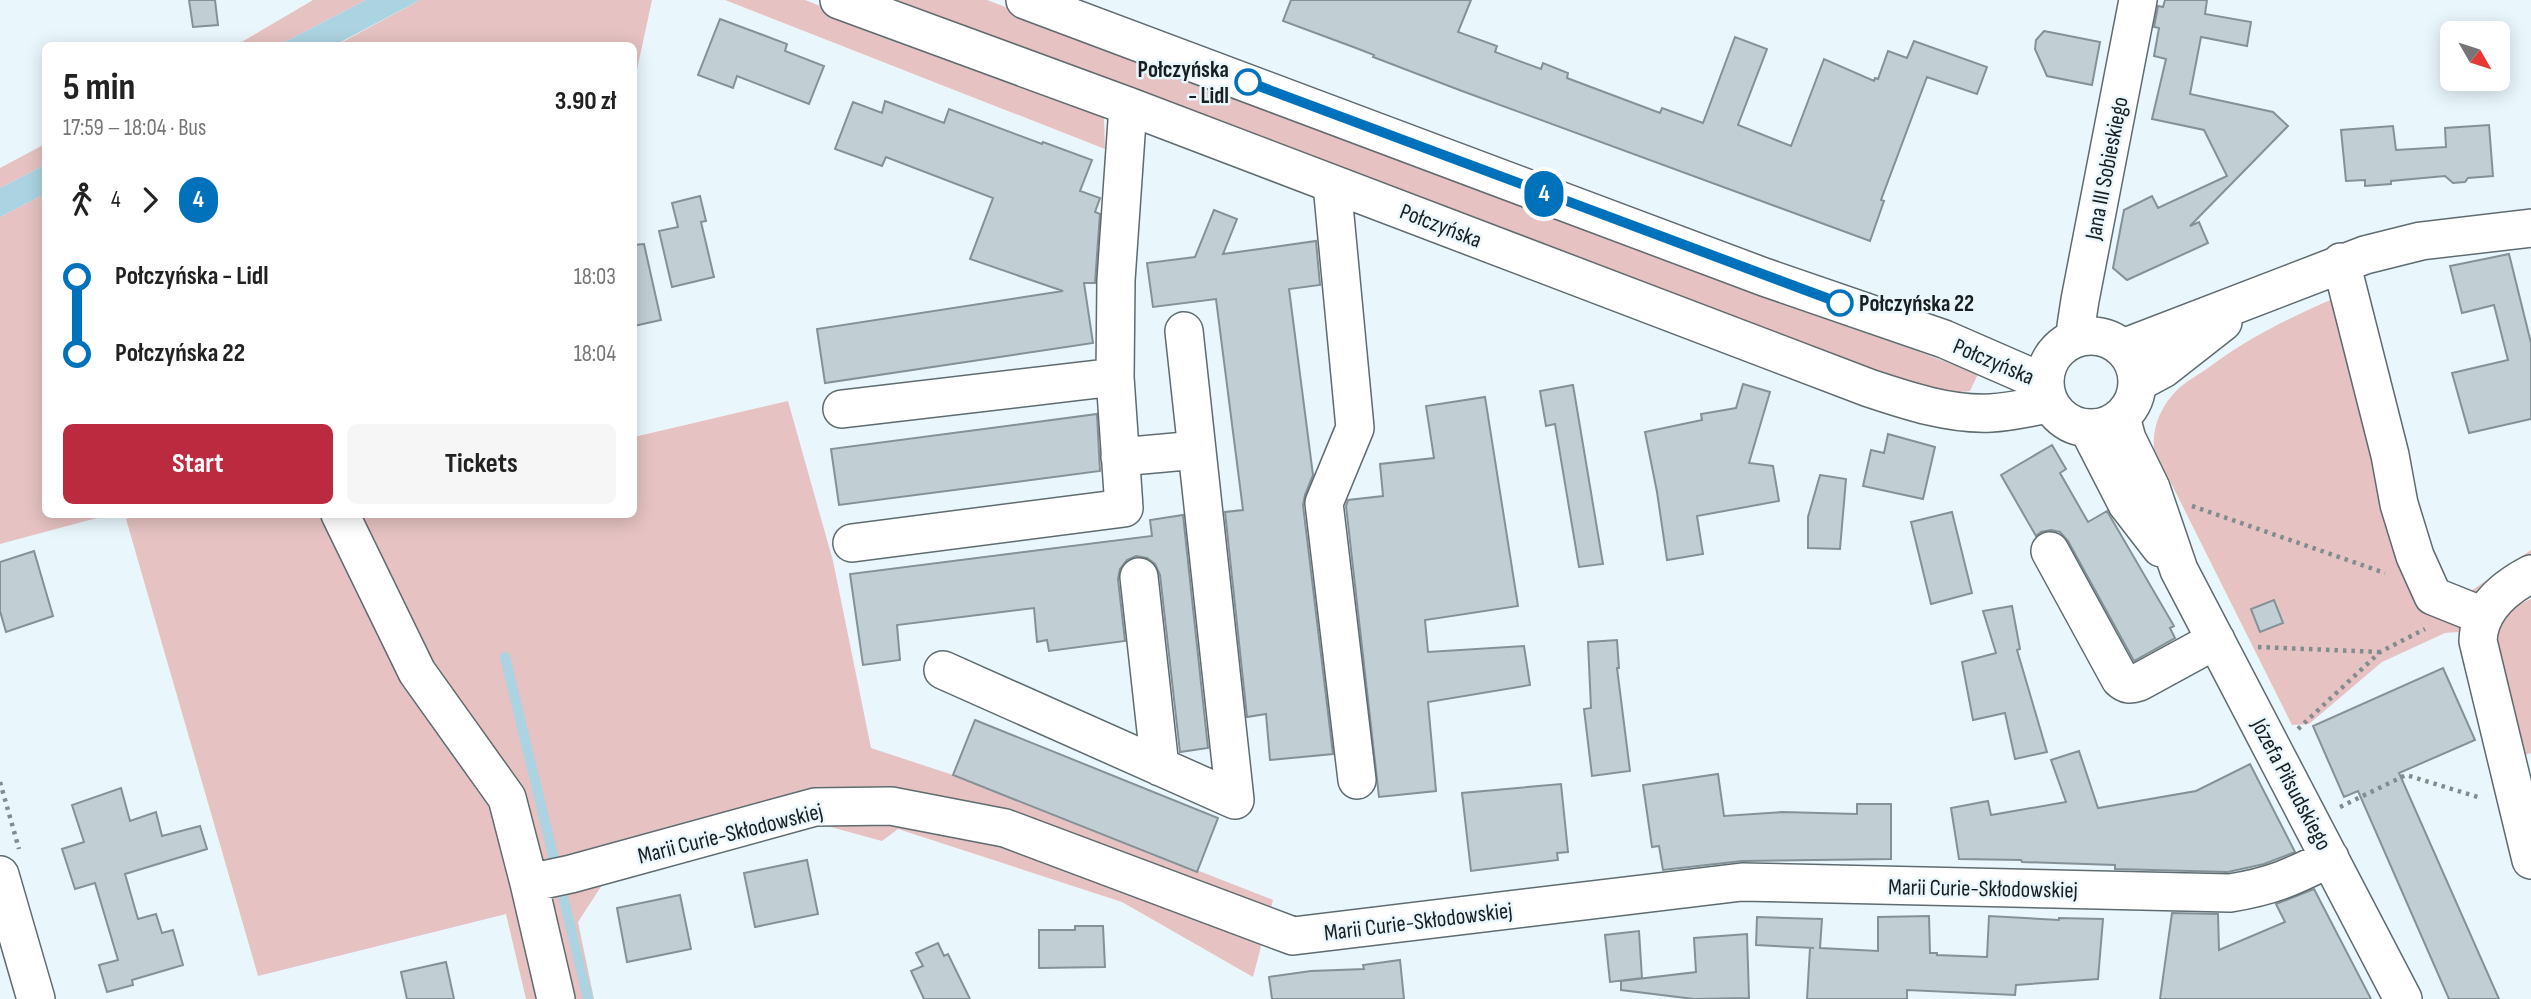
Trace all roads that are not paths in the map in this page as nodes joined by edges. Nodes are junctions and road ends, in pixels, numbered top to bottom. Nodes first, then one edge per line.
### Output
1 (839, 0) edge
2 (1025, 0) edge
3 (2138, 0) edge
4 (1128, 106) junction
5 (1332, 184) junction
6 (2531, 228) edge
7 (2341, 262) junction
8 (2248, 301) junction
9 (1184, 331) dead end
10 (2123, 348) junction
11 (2057, 370) junction
12 (1115, 377) junction
13 (2137, 383) junction
14 (842, 409) dead end
15 (2104, 422) junction
16 (1197, 450) junction
17 (1121, 457) junction
18 (342, 518) edge
19 (852, 543) dead end
20 (2050, 551) dead end
21 (2531, 575) edge
22 (1139, 577) dead end
23 (2461, 607) junction
24 (2232, 644) junction
25 (943, 670) dead end
26 (1160, 766) junction
27 (1357, 780) dead end
28 (2330, 858) junction
29 (2531, 860) edge
30 (0, 875) edge
31 (549, 879) junction
32 (36, 999) edge
33 (556, 999) edge
34 (2403, 999) edge

1 - 4 street, Połczyńska
2 - 11 street, Połczyńska
3 - 11 street, Jana III Sobieskiego
4 - 5 street, Połczyńska
4 - 12 street
5 - 11 street, Połczyńska
5 - 27 street
6 - 7 street
7 - 8 street
7 - 23 street
8 - 10 street
8 - 13 street
9 - 16 street
10 - 11 street
10 - 13 street
11 - 15 street
12 - 14 street
12 - 17 street
13 - 15 street
15 - 24 street, Józefa Piłsudskiego
16 - 17 street
16 - 26 street
17 - 19 street
18 - 31 street
20 - 24 street
21 - 23 street
22 - 26 street
23 - 29 street
24 - 28 street, Józefa Piłsudskiego
25 - 26 street
28 - 31 street, Marii Curie-Skłodowskiej
28 - 34 street, Józefa Piłsudskiego
30 - 32 street
31 - 33 street

